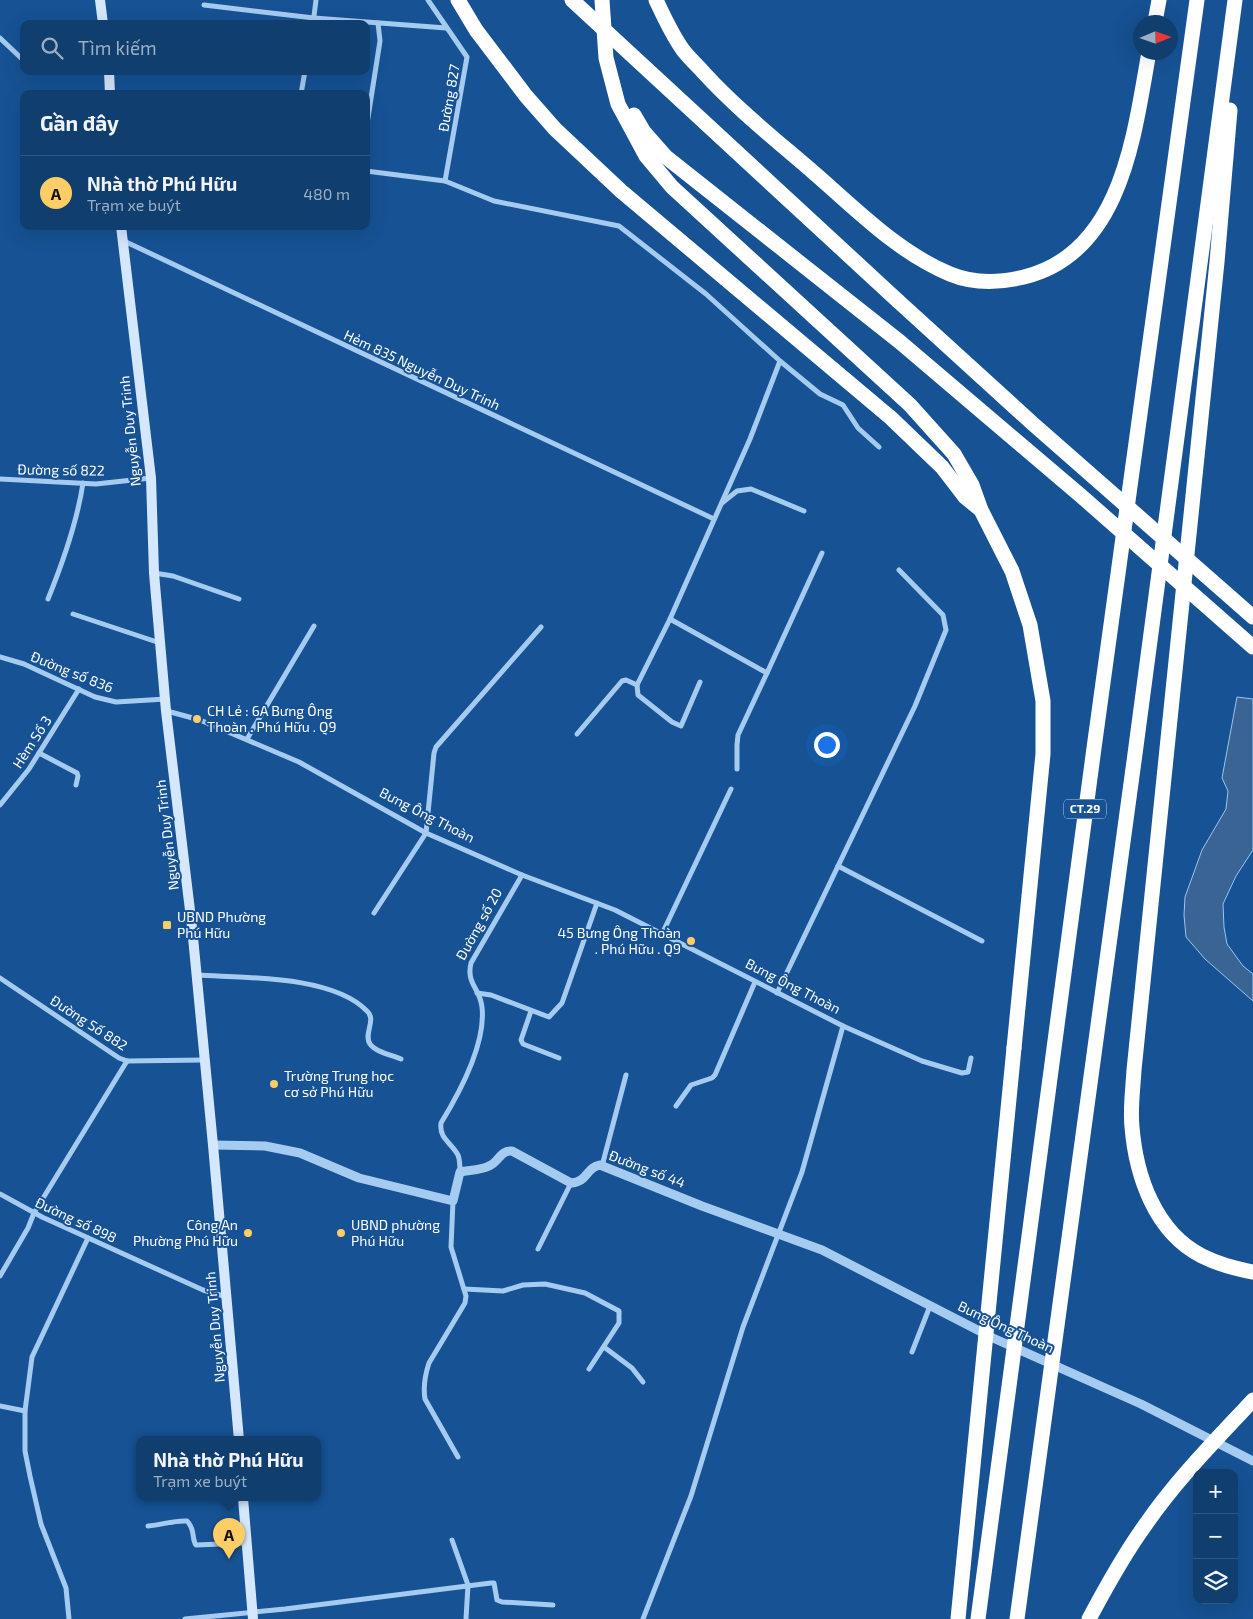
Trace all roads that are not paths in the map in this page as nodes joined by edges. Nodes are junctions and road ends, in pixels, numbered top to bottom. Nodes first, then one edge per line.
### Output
1 (100, 0) edge
2 (316, 0) edge
3 (428, 0) edge
4 (458, 0) edge
5 (572, 0) edge
6 (602, 0) edge
7 (656, 0) edge
8 (1159, 0) edge
9 (1197, 0) edge
10 (1235, 0) edge
11 (1240, 0) edge
12 (204, 5) dead end
13 (1156, 15) edge
14 (102, 20) edge
15 (307, 20) edge
16 (314, 20) edge
17 (370, 23) edge
18 (378, 23) junction
19 (446, 28) junction
20 (0, 38) edge
21 (20, 57) edge
22 (606, 58) junction
23 (1148, 60) edge
24 (108, 75) edge
25 (304, 75) edge
26 (110, 90) edge
27 (302, 90) edge
28 (370, 105) edge
29 (370, 172) edge
30 (445, 181) junction
31 (121, 230) edge
32 (122, 240) junction
33 (780, 361) junction
34 (879, 447) dead end
35 (151, 478) junction
36 (0, 479) edge
37 (83, 483) junction
38 (721, 503) junction
39 (981, 510) junction
40 (804, 511) dead end
41 (714, 519) junction
42 (822, 553) dead end
43 (899, 570) dead end
44 (154, 573) junction
45 (48, 599) dead end
46 (239, 599) dead end
47 (73, 614) dead end
48 (1253, 617) edge
49 (670, 619) junction
50 (314, 626) dead end
51 (542, 627) dead end
52 (161, 643) junction
53 (1253, 647) edge
54 (0, 657) edge
55 (767, 673) junction
56 (700, 682) dead end
57 (637, 685) junction
58 (79, 689) junction
59 (166, 699) junction
60 (166, 711) junction
61 (577, 734) dead end
62 (247, 739) junction
63 (39, 753) junction
64 (737, 769) dead end
65 (76, 785) dead end
66 (731, 789) dead end
67 (0, 806) edge
68 (426, 832) junction
69 (838, 866) junction
70 (522, 875) junction
71 (597, 903) junction
72 (374, 913) dead end
73 (662, 934) junction
74 (982, 941) dead end
75 (197, 975) junction
76 (0, 978) edge
77 (755, 982) junction
78 (477, 993) junction
79 (777, 993) junction
80 (531, 1011) junction
81 (844, 1026) junction
82 (559, 1058) dead end
83 (971, 1058) dead end
84 (401, 1059) dead end
85 (126, 1060) junction
86 (205, 1060) junction
87 (626, 1074) dead end
88 (676, 1106) dead end
89 (213, 1145) junction
90 (602, 1166) junction
91 (460, 1172) junction
92 (571, 1183) junction
93 (0, 1194) edge
94 (453, 1201) junction
95 (34, 1213) junction
96 (780, 1234) junction
97 (88, 1238) junction
98 (538, 1249) dead end
99 (1253, 1272) edge
100 (0, 1276) edge
101 (464, 1289) junction
102 (227, 1297) junction
103 (930, 1306) junction
104 (604, 1347) junction
105 (912, 1352) dead end
106 (588, 1369) dead end
107 (643, 1382) dead end
108 (1253, 1400) edge
109 (0, 1406) edge
110 (25, 1411) junction
111 (238, 1436) edge
112 (458, 1457) dead end
113 (1253, 1461) edge
114 (243, 1501) edge
115 (148, 1526) dead end
116 (452, 1540) dead end
117 (247, 1543) junction
118 (468, 1585) junction
119 (553, 1605) dead end
120 (253, 1615) edge
121 (69, 1619) edge
122 (185, 1619) edge
123 (466, 1619) edge
124 (643, 1619) edge
125 (958, 1619) edge
126 (978, 1619) edge
127 (1017, 1619) edge
128 (1089, 1619) edge

1 - 14 main road
2 - 16 street
3 - 19 street, Đường 827
4 - 39 highway
5 - 48 highway, bridge
6 - 22 highway
7 - 23 highway
8 - 13 highway
9 - 126 highway, CT.29, bridge
10 - 127 highway, CT.29, bridge
11 - 99 highway, bridge
12 - 15 street
17 - 18 street
18 - 19 street
18 - 28 street
19 - 30 street, Đường 827
20 - 21 street
22 - 39 highway
22 - 53 highway
24 - 26 main road
25 - 27 street
29 - 30 street
30 - 33 street
31 - 32 main road, Nguyễn Duy Trinh
32 - 35 main road, Nguyễn Duy Trinh
32 - 41 street, Hẻm 835 Nguyễn Duy Trinh
33 - 34 street
33 - 38 street
35 - 37 street, Đường số 822
35 - 44 main road, Nguyễn Duy Trinh
36 - 37 street, Đường số 822
37 - 45 street
38 - 40 street
38 - 41 street
39 - 125 highway, bridge
41 - 49 street
42 - 55 street
43 - 69 street
44 - 46 street
44 - 52 main road, Nguyễn Duy Trinh
47 - 52 street
49 - 55 street
49 - 57 street
50 - 62 street
51 - 68 street
52 - 59 main road, Nguyễn Duy Trinh
54 - 58 street, Đường số 836
55 - 64 street
56 - 57 street
57 - 61 street
58 - 59 street, Đường số 836
58 - 63 street, Hèm Số 3
59 - 60 main road, Nguyễn Duy Trinh
60 - 62 street, Bưng Ông Thoàn
60 - 75 main road, Nguyễn Duy Trinh
62 - 68 street, Bưng Ông Thoàn
63 - 65 street
63 - 67 street, Hèm Số 3
66 - 73 street
68 - 70 street, Bưng Ông Thoàn
68 - 72 street
69 - 74 street
69 - 79 street
70 - 71 street, Bưng Ông Thoàn
70 - 78 street, Đường số 20
71 - 73 street, Bưng Ông Thoàn
71 - 80 street
73 - 77 street, Bưng Ông Thoàn
75 - 84 street
75 - 86 main road, Nguyễn Duy Trinh
76 - 85 street, Đường Số 882
77 - 79 street, Bưng Ông Thoàn
77 - 88 street
78 - 80 street
78 - 91 street, Đường số 20
79 - 81 street, Bưng Ông Thoàn
80 - 82 street
81 - 83 street
81 - 96 street, Bưng Ông Thoàn
85 - 86 street, Đường Số 882
85 - 95 street
86 - 89 main road, Nguyễn Duy Trinh
87 - 90 street
89 - 94 street
89 - 102 main road, Nguyễn Duy Trinh
90 - 92 street, Đường số 44
90 - 96 street, Đường số 44
91 - 92 street
91 - 94 street
92 - 98 street
93 - 95 street, Đường số 898
94 - 101 street
95 - 97 street, Đường số 898
95 - 100 street
96 - 103 street, Bưng Ông Thoàn
96 - 124 street
97 - 102 street, Đường số 898
97 - 110 street
101 - 104 street
101 - 112 street
102 - 111 main road, Nguyễn Duy Trinh
103 - 105 street
103 - 113 street, Bưng Ông Thoàn
104 - 106 street
104 - 107 street
108 - 128 highway, bridge
109 - 110 street
110 - 121 street
114 - 117 main road
115 - 117 street
116 - 118 street
117 - 120 main road
118 - 119 street
118 - 120 street
118 - 123 street
120 - 122 street

